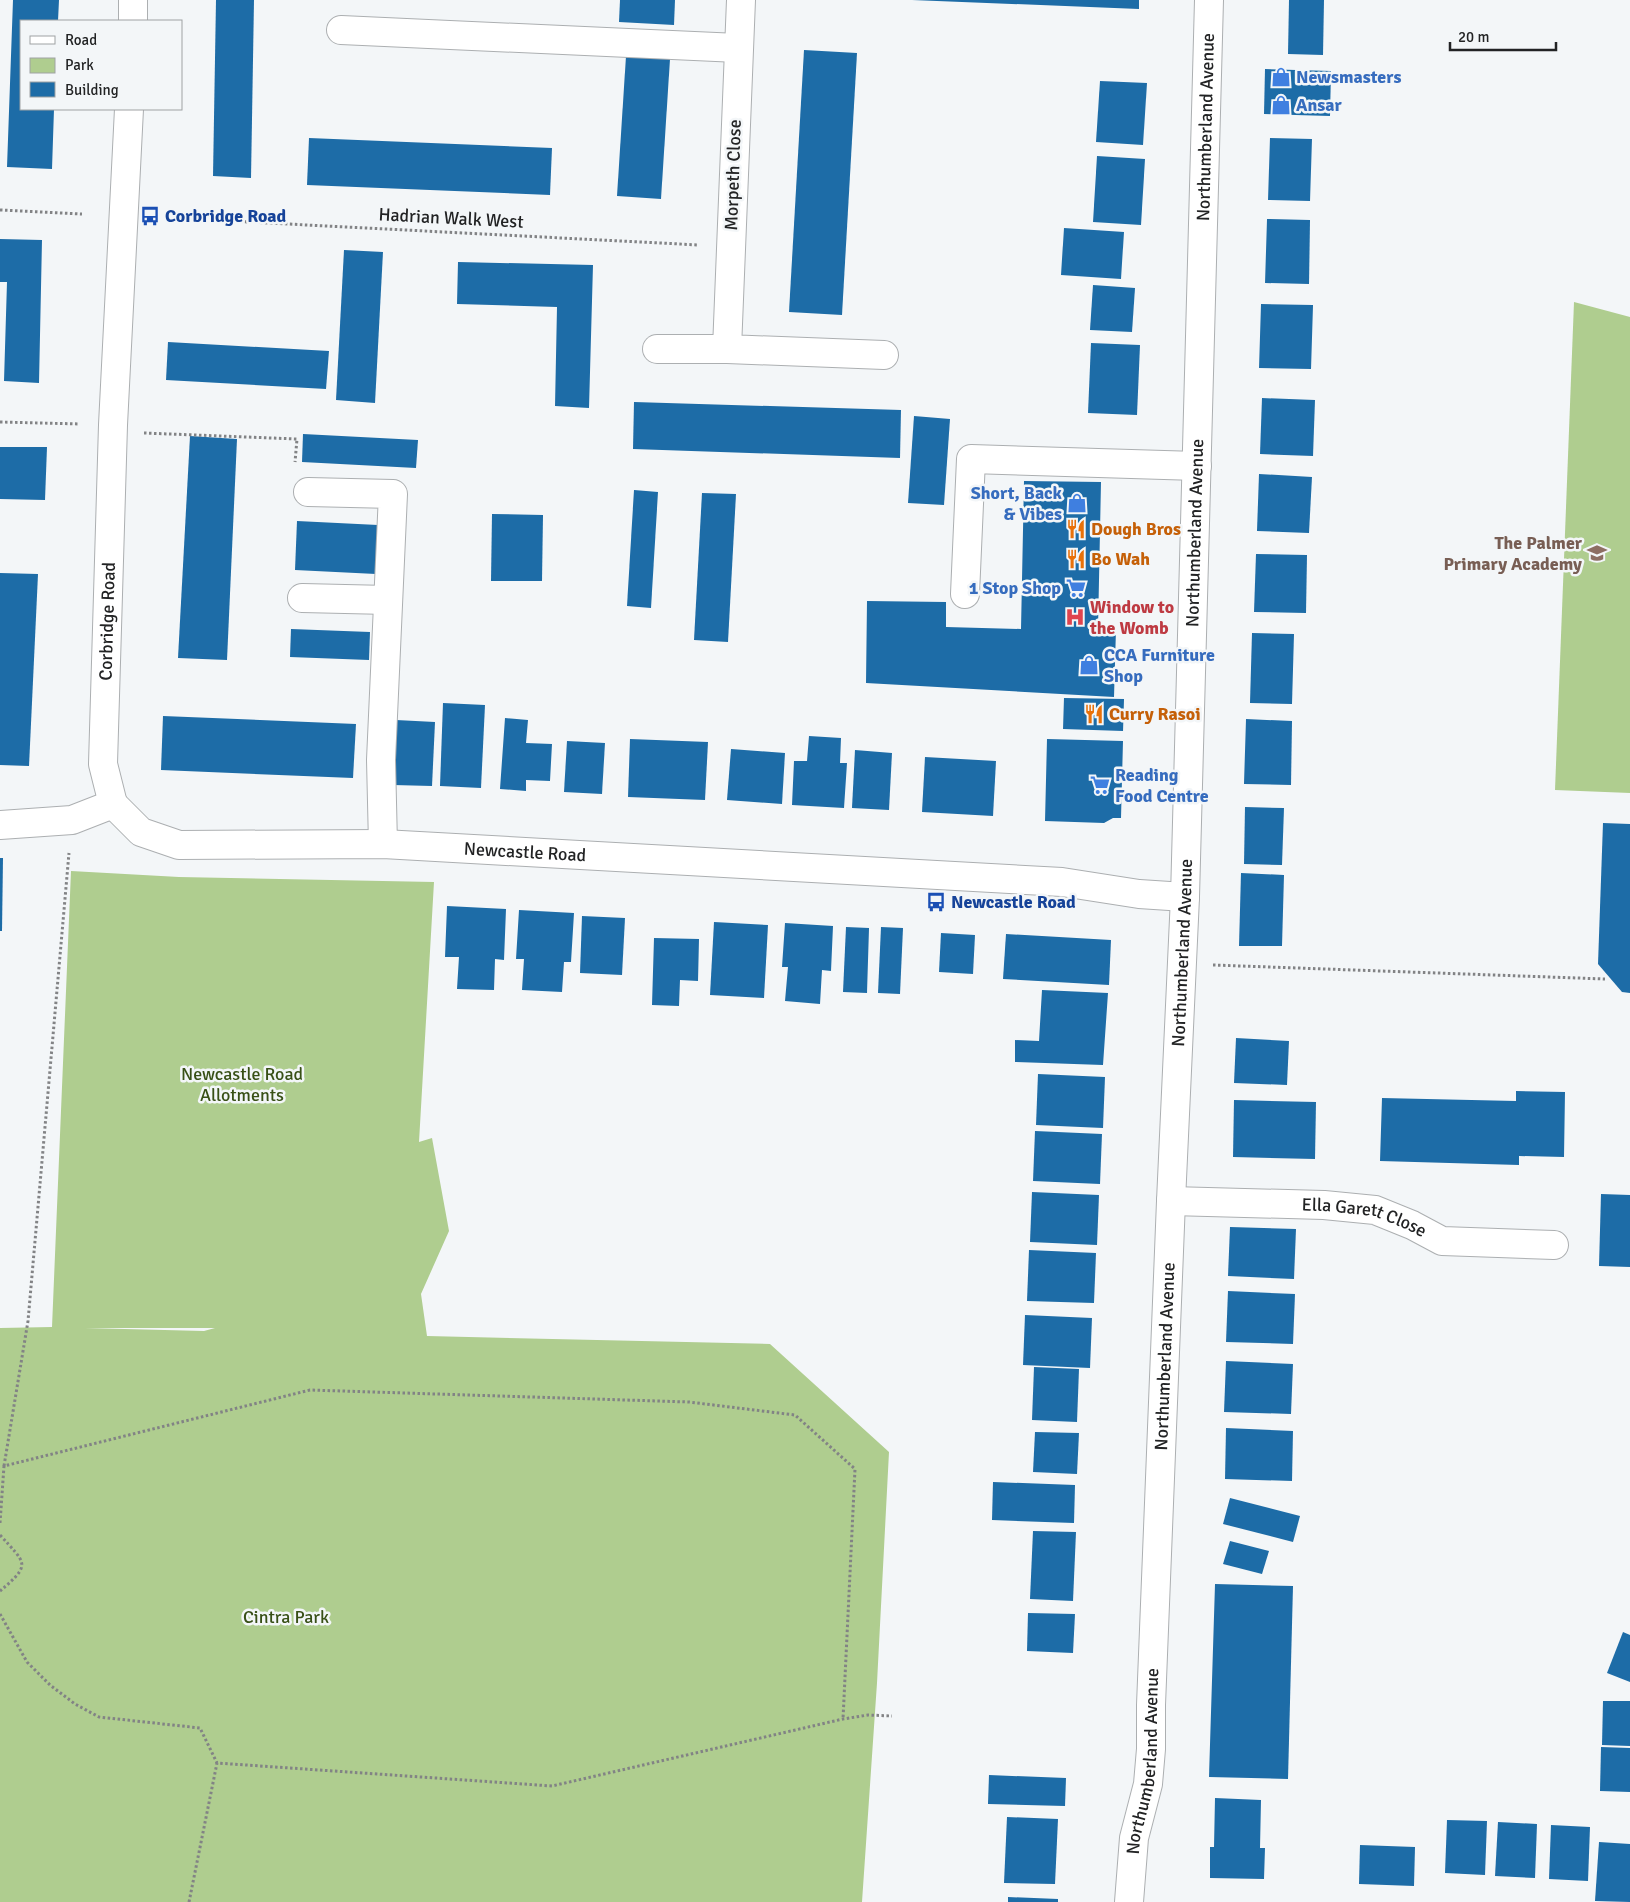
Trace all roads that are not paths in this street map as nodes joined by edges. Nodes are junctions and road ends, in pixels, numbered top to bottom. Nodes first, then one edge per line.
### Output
1 (133, 0) edge
2 (741, 0) edge
3 (1209, 0) edge
4 (133, 20) edge
5 (341, 30) dead end
6 (738, 48) junction
7 (129, 110) edge
8 (657, 349) dead end
9 (727, 350) junction
10 (884, 355) dead end
11 (1197, 466) junction
12 (308, 492) road end
13 (965, 594) dead end
14 (302, 598) dead end
15 (388, 600) junction
16 (114, 804) junction
17 (0, 825) edge
18 (383, 844) junction
19 (1186, 897) junction
20 (1170, 1201) junction
21 (1554, 1245) dead end
22 (1129, 1902) edge

1 - 4 street
2 - 6 street, Morpeth Close
3 - 11 street, Northumberland Avenue
5 - 6 street
6 - 9 street, Morpeth Close
7 - 16 street, Corbridge Road
8 - 9 street
9 - 10 street
11 - 13 street
11 - 19 street, Northumberland Avenue
12 - 15 street
14 - 15 street
15 - 18 street
16 - 17 street
16 - 18 street, Newcastle Road
18 - 19 street, Newcastle Road
19 - 20 street, Northumberland Avenue
20 - 21 street, Ella Garett Close
20 - 22 street, Northumberland Avenue

